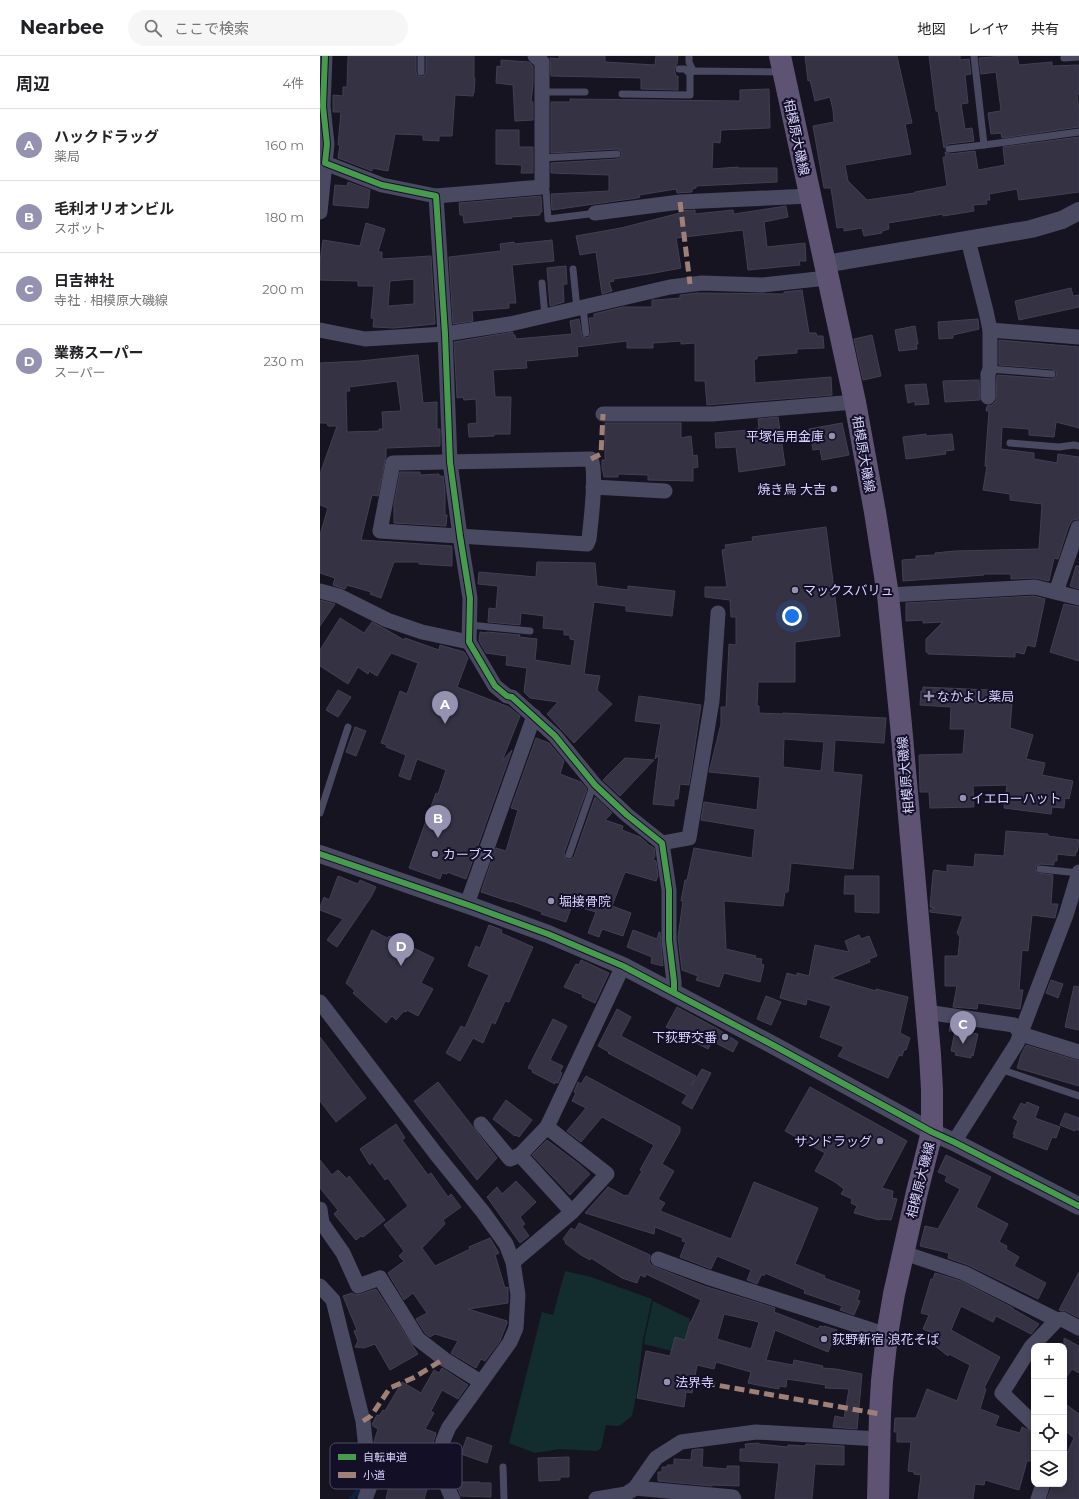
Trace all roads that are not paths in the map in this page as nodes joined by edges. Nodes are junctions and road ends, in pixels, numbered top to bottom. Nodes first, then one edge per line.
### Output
1 (325, 56) edge
2 (421, 56) edge
3 (689, 56) edge
4 (974, 56) edge
5 (540, 58) edge
6 (1064, 58) dead end
7 (1079, 58) edge
8 (781, 64) edge
9 (680, 69) dead end
10 (421, 72) dead end
11 (692, 72) junction
12 (542, 92) junction
13 (585, 92) dead end
14 (622, 94) dead end
15 (322, 106) edge
16 (1079, 132) edge
17 (984, 145) junction
18 (949, 149) dead end
19 (616, 154) dead end
20 (542, 158) junction
21 (325, 163) junction
22 (542, 187) junction
23 (436, 196) junction
24 (810, 196) junction
25 (1079, 211) edge
26 (320, 212) edge
27 (592, 213) joint
28 (968, 240) junction
29 (573, 269) dead end
30 (826, 271) junction
31 (542, 283) dead end
32 (580, 308) junction
33 (545, 316) junction
34 (320, 330) edge
35 (990, 330) junction
36 (586, 333) dead end
37 (445, 334) junction
38 (1079, 337) edge
39 (990, 369) junction
40 (1052, 374) dead end
41 (988, 397) dead end
42 (855, 402) junction
43 (603, 414) dead end
44 (1010, 443) dead end
45 (1079, 446) edge
46 (450, 462) junction
47 (593, 487) junction
48 (665, 492) dead end
49 (1079, 528) edge
50 (460, 536) junction
51 (320, 591) edge
52 (1056, 592) junction
53 (888, 595) junction
54 (1079, 598) edge
55 (718, 613) dead end
56 (470, 625) junction
57 (530, 631) dead end
58 (469, 642) junction
59 (534, 716) junction
60 (348, 727) dead end
61 (595, 785) junction
62 (320, 813) edge
63 (662, 843) junction
64 (320, 854) edge
65 (569, 855) dead end
66 (1040, 869) dead end
67 (1079, 873) edge
68 (467, 904) junction
69 (1072, 915) edge
70 (623, 966) junction
71 (674, 992) junction
72 (320, 1002) edge
73 (926, 1012) junction
74 (1021, 1034) junction
75 (1079, 1052) edge
76 (1000, 1069) junction
77 (1079, 1096) edge
78 (481, 1124) dead end
79 (547, 1126) junction
80 (932, 1132) junction
81 (954, 1142) junction
82 (520, 1155) junction
83 (1079, 1206) edge
84 (320, 1209) edge
85 (572, 1212) junction
86 (904, 1253) junction
87 (658, 1259) dead end
88 (513, 1262) junction
89 (320, 1286) edge
90 (1057, 1320) junction
91 (1079, 1328) edge
92 (887, 1335) junction
93 (481, 1382) junction
94 (1031, 1422) edge
95 (880, 1439) junction
96 (365, 1443) edge
97 (443, 1443) edge
98 (503, 1467) dead end
99 (1042, 1487) edge
100 (634, 1488) junction
101 (369, 1489) edge
102 (448, 1489) edge
103 (365, 1499) edge
104 (453, 1499) edge
105 (504, 1499) edge
106 (596, 1499) edge
107 (734, 1499) edge
108 (878, 1499) edge
109 (1038, 1499) edge

1 - 15 street
2 - 10 lane
3 - 11 lane
4 - 17 lane
5 - 12 street
6 - 7 lane
8 - 11 lane
8 - 24 main road, 相模原大磯線
9 - 11 lane
11 - 14 lane
12 - 13 lane
12 - 20 street
15 - 21 street
16 - 17 lane
17 - 18 lane
19 - 20 lane
20 - 22 street
21 - 23 street
21 - 26 street
22 - 23 street
22 - 27 lane
23 - 37 street
24 - 27 street
24 - 30 main road, 相模原大磯線
25 - 28 street
28 - 30 street
28 - 35 street
29 - 32 lane
30 - 32 street
30 - 42 main road, 相模原大磯線
31 - 33 lane
32 - 33 street
32 - 36 lane
33 - 37 street
34 - 37 street
35 - 38 street
35 - 39 street
37 - 46 street
39 - 40 lane
39 - 41 street
42 - 43 street
42 - 53 main road, 相模原大磯線
44 - 45 lane
46 - 47 street
46 - 50 street
46 - 50 street
47 - 48 street
47 - 50 street
49 - 52 street
50 - 56 street
51 - 58 street
52 - 53 street
52 - 54 street
53 - 73 main road, 相模原大磯線
55 - 63 street
56 - 57 lane
56 - 58 street
58 - 59 street
59 - 61 street
59 - 68 street
60 - 62 lane
61 - 63 street
61 - 65 lane
63 - 71 street
64 - 68 street
66 - 67 lane
67 - 69 street
68 - 70 street
69 - 74 street
70 - 71 street
70 - 79 street
71 - 80 street
72 - 88 street
73 - 74 street
73 - 80 main road, 相模原大磯線
74 - 75 street
74 - 76 street
76 - 77 lane
76 - 81 street
78 - 82 street
79 - 82 street
79 - 85 street
80 - 81 street
80 - 86 main road, 相模原大磯線
81 - 83 street
82 - 85 street
84 - 93 street
85 - 88 street
86 - 90 street
86 - 92 main road, 相模原大磯線
87 - 92 street
88 - 93 street
89 - 96 street
90 - 91 street
90 - 94 street
92 - 95 main road, 相模原大磯線
93 - 97 street
95 - 100 street
95 - 108 main road, 相模原大磯線
98 - 105 lane
99 - 109 street
100 - 106 street
100 - 107 street
101 - 103 street
102 - 104 street

